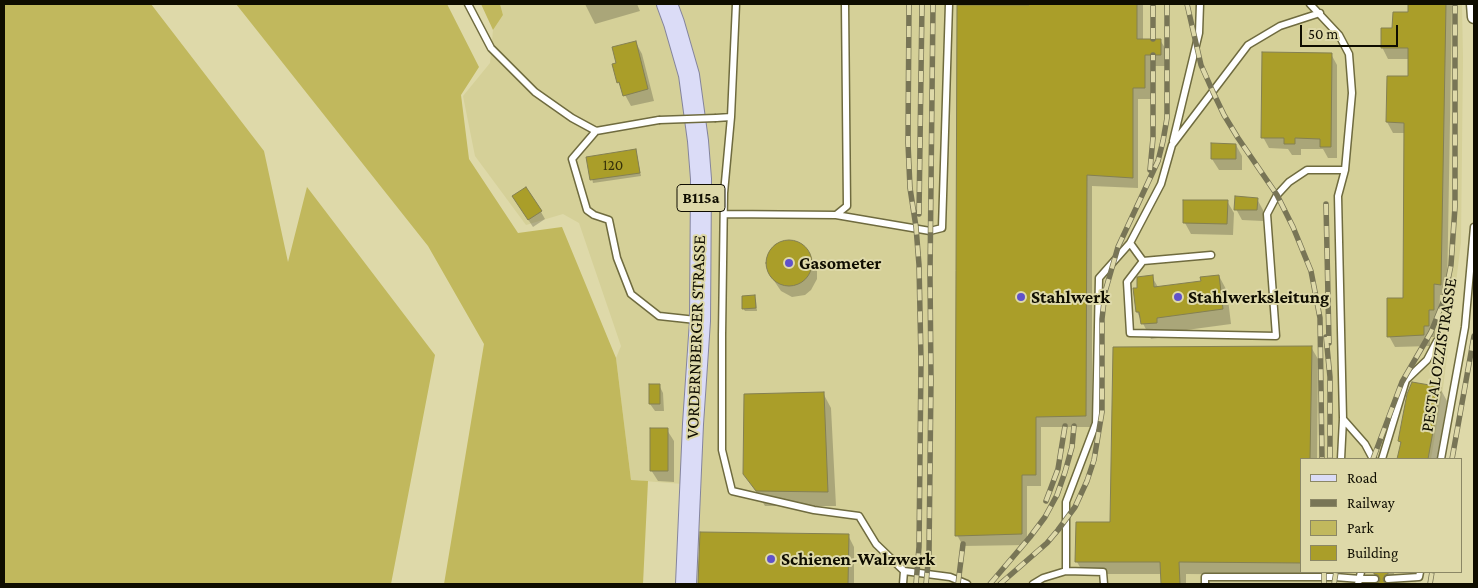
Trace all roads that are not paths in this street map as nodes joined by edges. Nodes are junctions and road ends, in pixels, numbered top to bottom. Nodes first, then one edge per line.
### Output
1 (468, 4) edge
2 (667, 4) edge
3 (736, 4) edge
4 (845, 4) edge
5 (949, 4) edge
6 (1200, 4) edge
7 (1310, 4) edge
8 (1473, 4) edge
9 (1320, 13) junction
10 (1474, 17) edge
11 (731, 117) junction
12 (596, 130) junction
13 (1172, 145) junction
14 (1344, 170) junction
15 (724, 214) junction
16 (836, 215) junction
17 (1474, 227) edge
18 (1130, 243) junction
19 (1212, 255) dead end
20 (1143, 261) junction
21 (700, 321) junction
22 (1437, 341) dead end
23 (1343, 419) junction
24 (1341, 458) edge
25 (1372, 458) edge
26 (1382, 458) edge
27 (1440, 458) edge
28 (904, 571) junction
29 (1066, 571) junction
30 (1420, 573) edge
31 (1327, 574) edge
32 (1291, 577) junction
33 (1374, 579) dead end
34 (1388, 579) dead end
35 (1359, 582) edge
36 (686, 584) edge
37 (904, 584) edge
38 (967, 584) edge
39 (1032, 584) edge
40 (1104, 584) edge
41 (1205, 584) edge
42 (1291, 584) edge

1 - 12 lane
2 - 21 main road, VORDERNBERGER STRASSE / B115a
3 - 11 lane
4 - 16 lane
5 - 16 lane
6 - 13 lane
7 - 9 lane
8 - 10 street
9 - 13 lane
9 - 14 lane
11 - 12 lane, bridge
11 - 15 lane
12 - 21 lane
13 - 18 lane
14 - 20 lane
14 - 23 lane
15 - 16 lane
15 - 28 lane
17 - 27 lane, PESTALOZZISTRASSE
18 - 20 lane
18 - 29 lane
19 - 20 lane
21 - 36 main road, VORDERNBERGER STRASSE / B115a
22 - 26 lane
23 - 24 lane
23 - 25 lane
28 - 37 lane
28 - 38 lane
29 - 39 lane
29 - 40 lane
30 - 34 lane
31 - 32 lane
31 - 35 lane
32 - 41 lane
32 - 42 lane
33 - 35 lane

